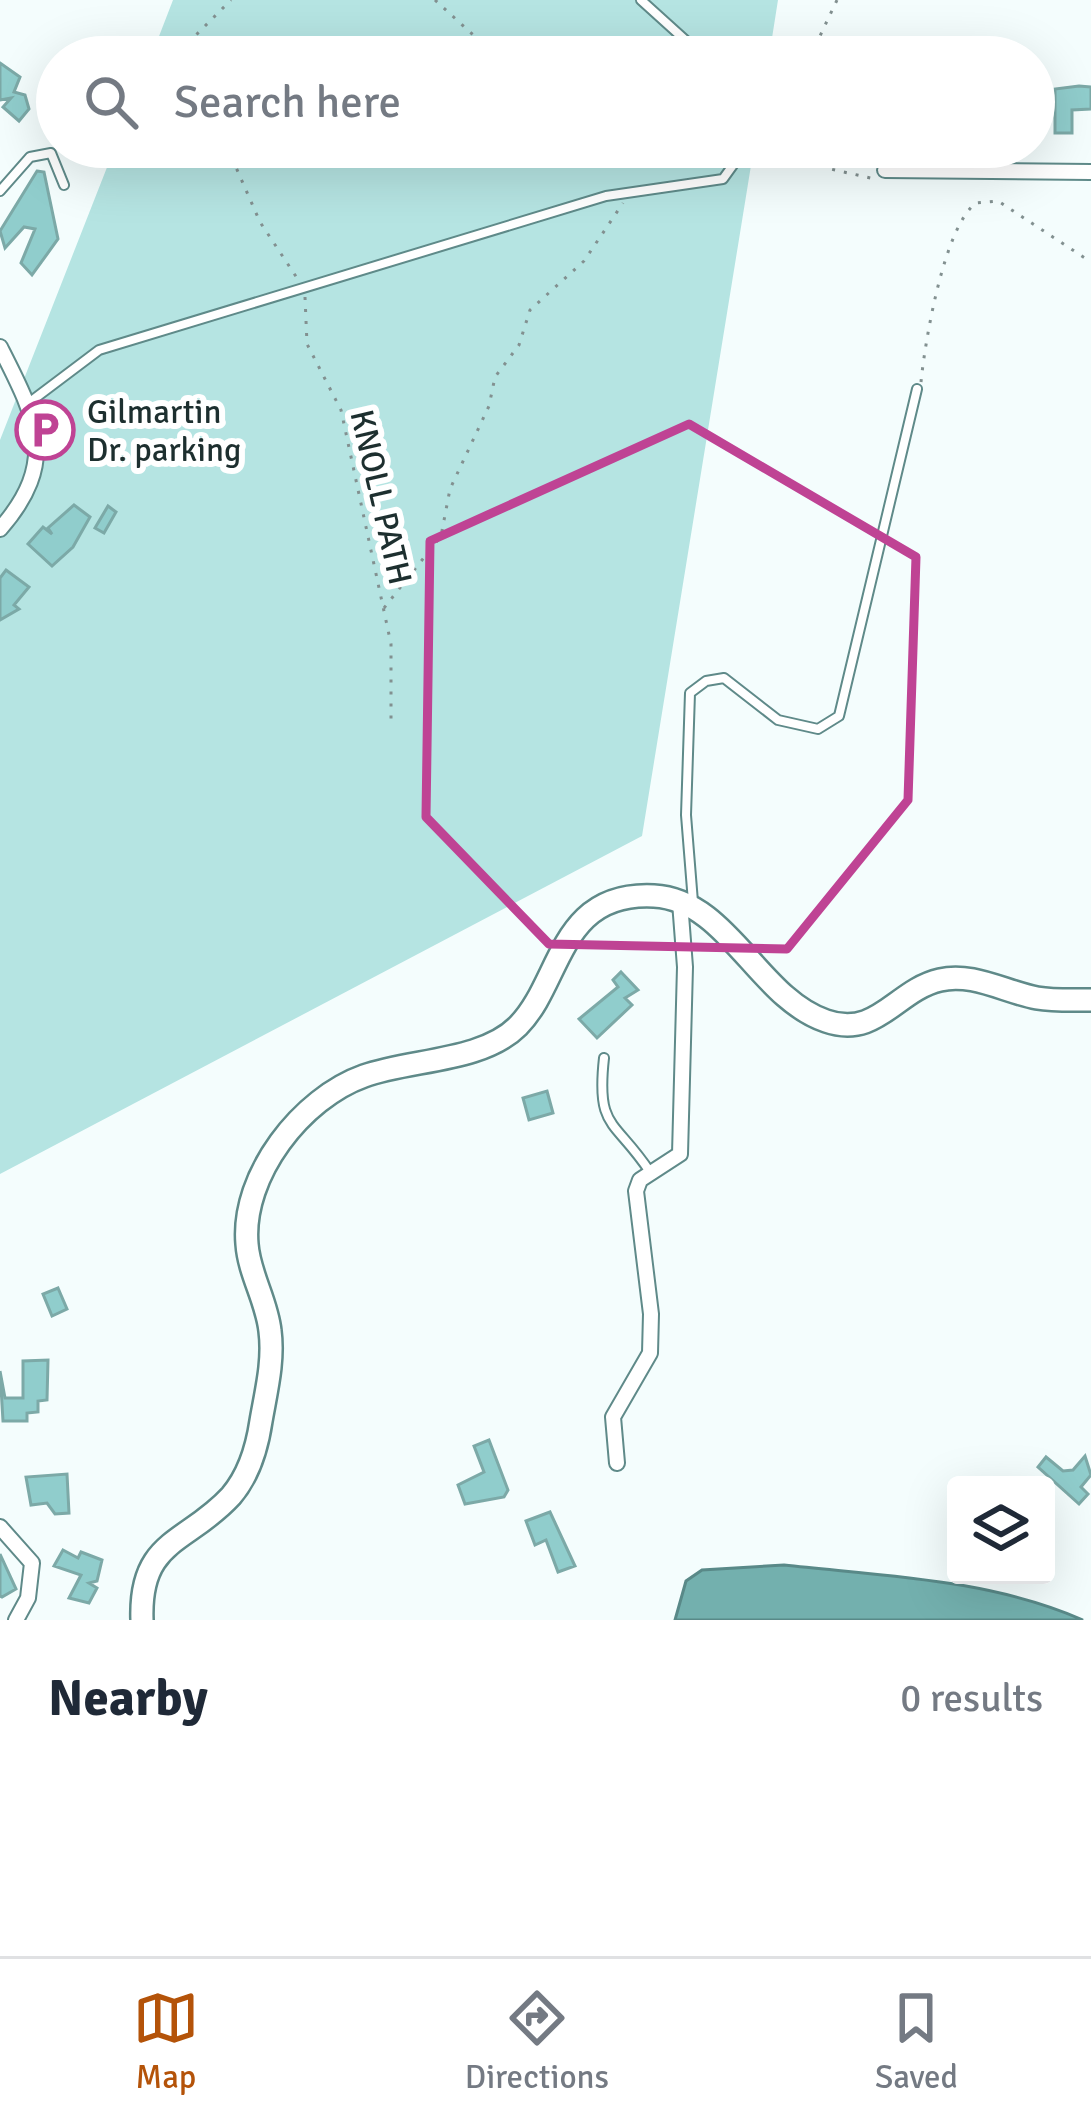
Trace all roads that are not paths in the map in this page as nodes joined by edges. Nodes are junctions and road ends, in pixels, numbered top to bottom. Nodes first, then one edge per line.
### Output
1 (641, 0) edge
2 (681, 36) edge
3 (36, 156) edge
4 (57, 168) edge
5 (731, 168) edge
6 (1091, 172) edge
7 (881, 175) road end
8 (64, 185) dead end
9 (0, 191) edge
10 (0, 347) edge
11 (917, 389) road end
12 (30, 402) junction
13 (0, 529) edge
14 (687, 906) junction
15 (1091, 1000) edge
16 (604, 1058) dead end
17 (650, 1172) junction
18 (617, 1463) dead end
19 (0, 1527) edge
20 (16, 1620) edge
21 (142, 1620) edge

1 - 2 lane
3 - 9 lane
4 - 8 lane
5 - 12 lane
6 - 7 street
10 - 12 street
11 - 14 lane
12 - 13 street
14 - 15 street
14 - 17 street
14 - 21 street
16 - 17 lane
17 - 18 street
19 - 20 street

